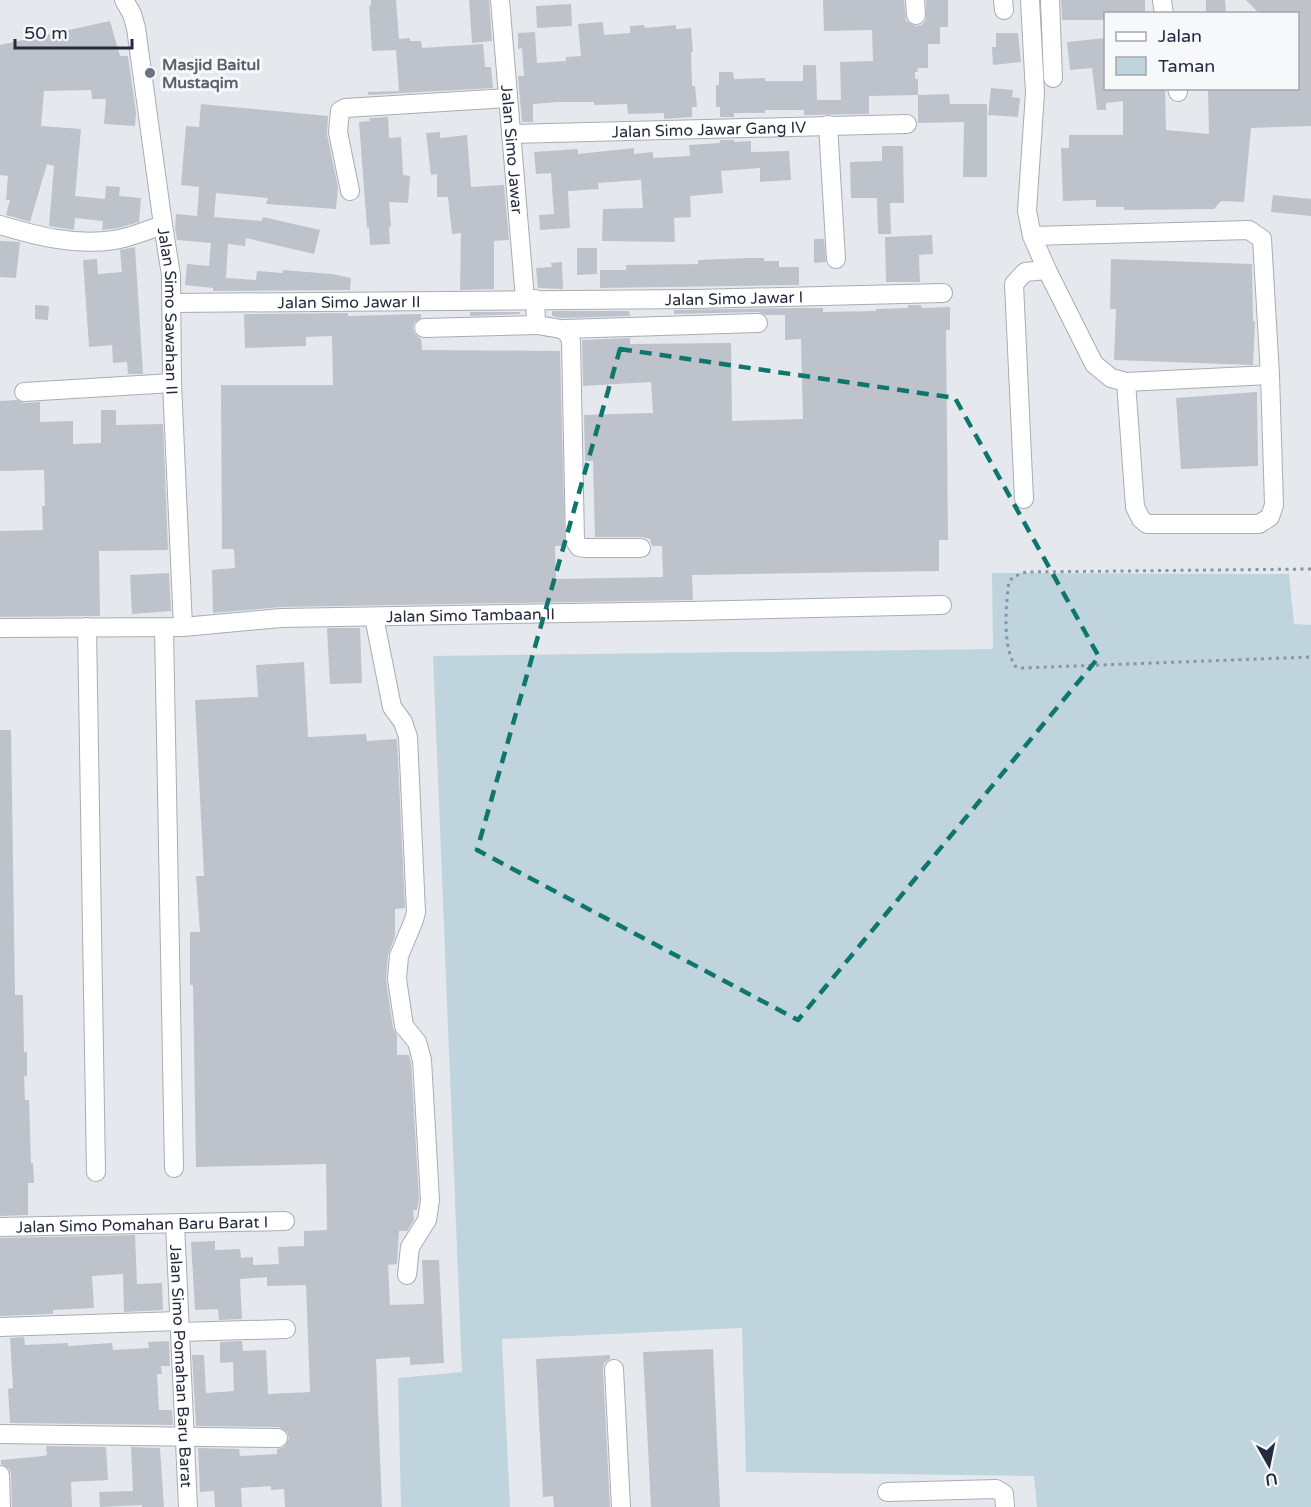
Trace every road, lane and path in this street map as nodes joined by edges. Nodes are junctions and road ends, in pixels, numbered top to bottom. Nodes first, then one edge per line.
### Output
1 (124, 0) edge
2 (500, 0) edge
3 (1029, 0) edge
4 (1050, 0) edge
5 (1053, 78) dead end
6 (508, 98) junction
7 (908, 124) dead end
8 (828, 125) junction
9 (511, 134) junction
10 (350, 191) dead end
11 (0, 225) edge
12 (162, 225) junction
13 (1032, 236) junction
14 (836, 259) dead end
15 (1047, 270) junction
16 (943, 293) dead end
17 (530, 299) junction
18 (173, 303) junction
19 (758, 323) dead end
20 (539, 325) junction
21 (424, 328) dead end
22 (564, 329) junction
23 (1270, 375) junction
24 (1126, 382) junction
25 (172, 383) junction
26 (24, 392) dead end
27 (1024, 499) dead end
28 (641, 548) dead end
29 (1311, 569) edge
30 (942, 604) dead end
31 (374, 617) junction
32 (87, 627) junction
33 (183, 627) junction
34 (0, 628) edge
35 (164, 628) junction
36 (1311, 657) edge
37 (174, 1168) dead end
38 (96, 1172) dead end
39 (285, 1221) dead end
40 (175, 1224) junction
41 (0, 1227) edge
42 (407, 1275) dead end
43 (0, 1326) edge
44 (180, 1326) junction
45 (286, 1329) dead end
46 (614, 1369) dead end
47 (0, 1434) edge
48 (184, 1437) junction
49 (278, 1438) dead end
50 (0, 1475) edge
51 (886, 1492) dead end
52 (1, 1507) edge
53 (188, 1507) edge
54 (621, 1507) edge
55 (1005, 1507) edge

1 - 12 street, Jalan Simo Sawahan II
2 - 6 street, Jalan Simo Jawar
3 - 13 street
4 - 5 street
6 - 9 street, Jalan Simo Jawar
6 - 10 street
7 - 8 street, Jalan Simo Jawar Gang IV
8 - 9 street, Jalan Simo Jawar Gang IV
8 - 14 street
9 - 17 street, Jalan Simo Jawar
11 - 12 street
12 - 18 street, Jalan Simo Sawahan II
13 - 15 street
13 - 23 street
15 - 24 street
15 - 27 street
16 - 17 street, Jalan Simo Jawar I
17 - 18 street, Jalan Simo Jawar II
17 - 20 street, Jalan Simo Jawar
18 - 25 street, Jalan Simo Sawahan II
19 - 22 street
20 - 21 street
20 - 22 street
22 - 28 street
23 - 24 street
23 - 24 street
25 - 26 street
25 - 33 street, Jalan Simo Sawahan II
29 - 36 path
30 - 31 street, Jalan Simo Tambaan II
31 - 33 street, Jalan Simo Tambaan II
31 - 42 street
32 - 34 street, Jalan Simo Tambaan II
32 - 35 street, Jalan Simo Tambaan II
32 - 38 street
33 - 35 street, Jalan Simo Tambaan II
35 - 37 street
39 - 40 street, Jalan Simo Pomahan Baru Barat I
40 - 41 street, Jalan Simo Pomahan Baru Barat I
40 - 44 street, Jalan Simo Pomahan Baru Barat
43 - 44 street
44 - 45 street
44 - 48 street, Jalan Simo Pomahan Baru Barat
46 - 54 street
47 - 48 street
48 - 49 street
48 - 53 street, Jalan Simo Pomahan Baru Barat
50 - 52 street
51 - 55 street

